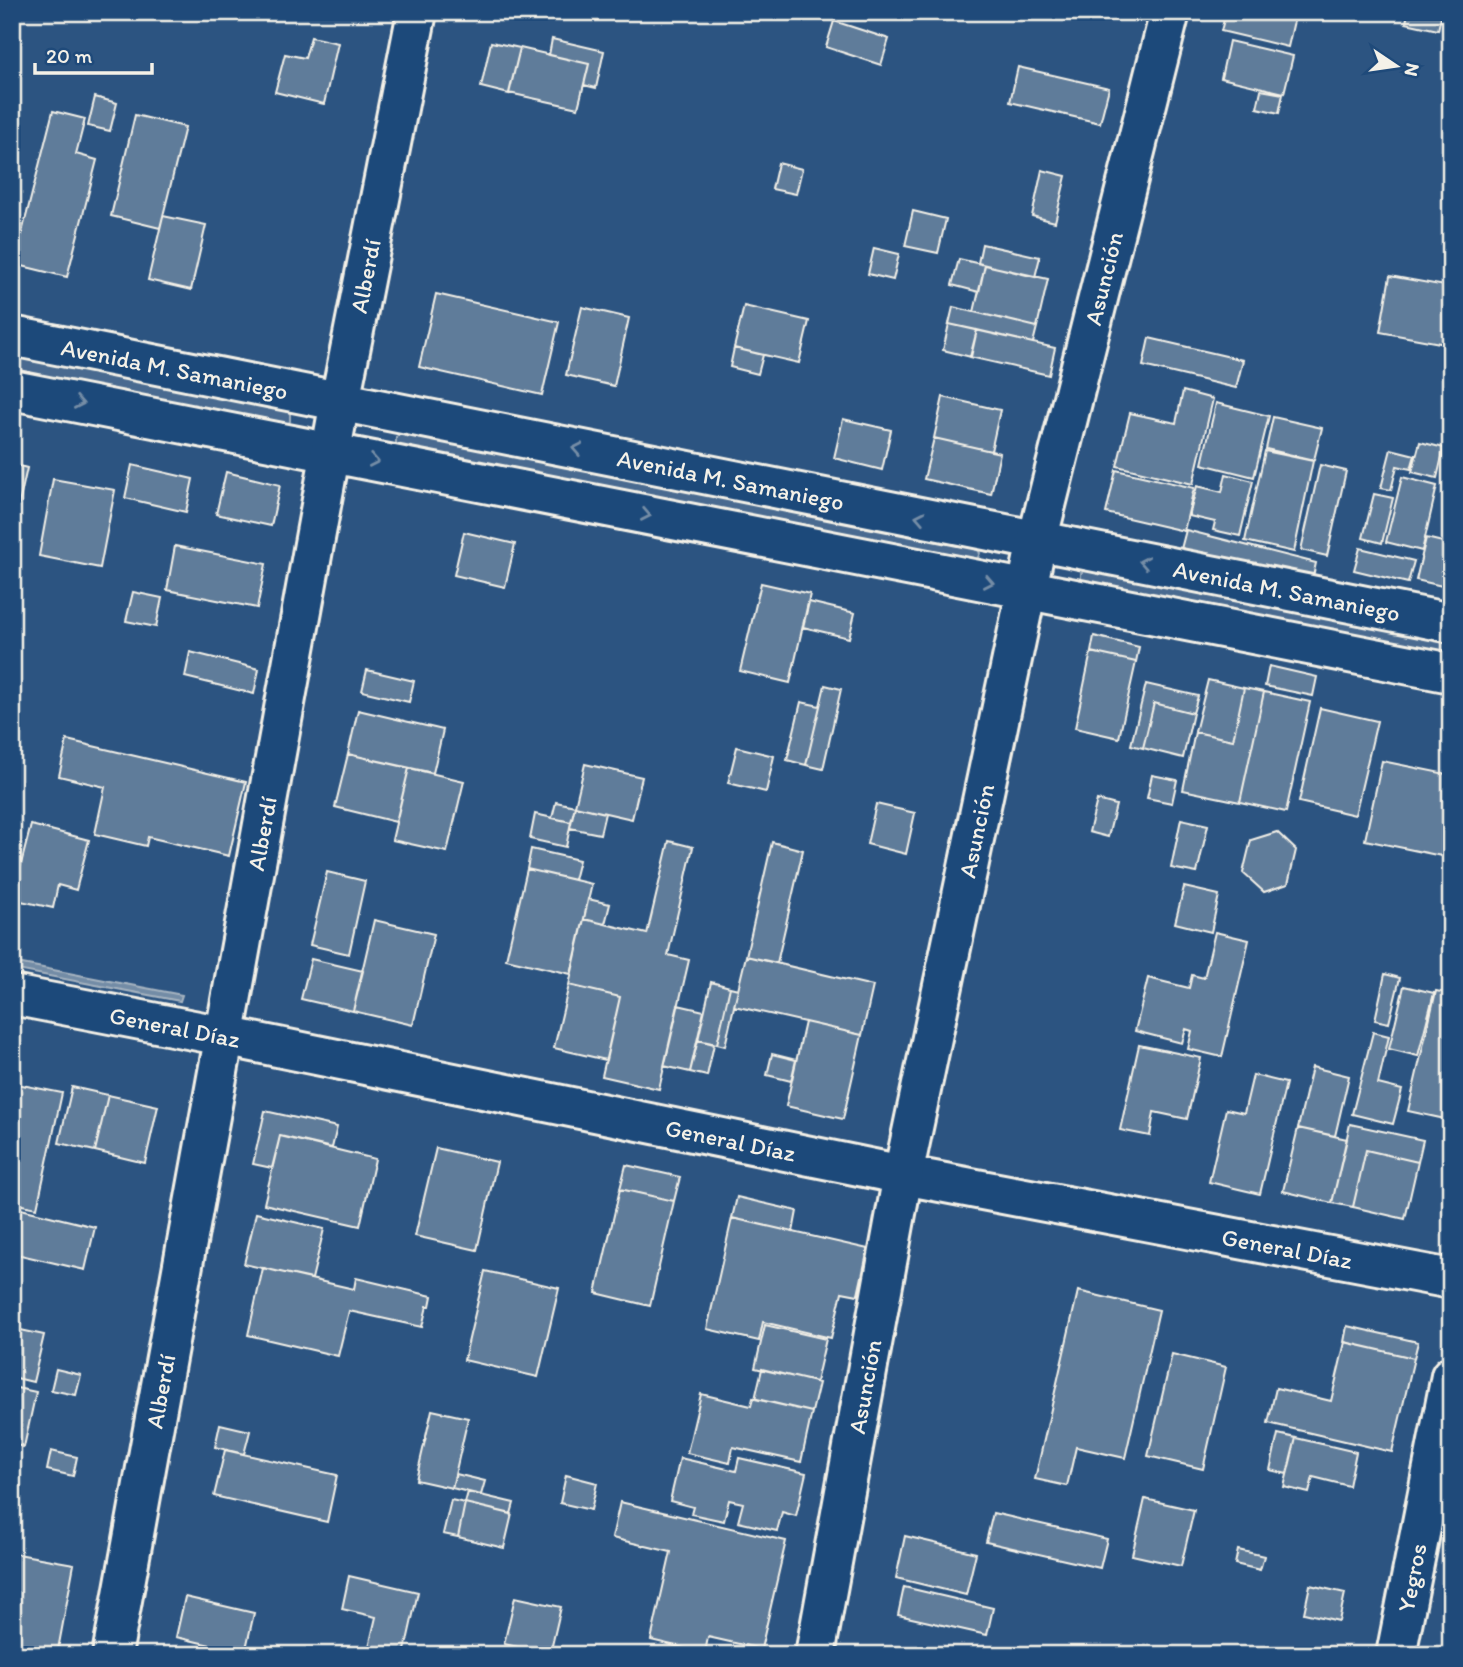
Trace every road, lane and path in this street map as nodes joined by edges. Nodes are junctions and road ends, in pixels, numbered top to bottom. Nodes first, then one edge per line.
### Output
1 (417, 12) edge
2 (1170, 12) edge
3 (12, 336) edge
4 (12, 390) edge
5 (340, 401) junction
6 (330, 453) junction
7 (1037, 541) junction
8 (1027, 590) junction
9 (1451, 623) edge
10 (1451, 673) edge
11 (12, 995) edge
12 (224, 1036) junction
13 (903, 1175) junction
14 (1451, 1279) edge
15 (1451, 1376) edge
16 (112, 1655) edge
17 (815, 1655) edge
18 (1395, 1655) edge

1 - 5 street, Alberdí
2 - 7 street, Asunción
3 - 5 street, Avenida M. Samaniego
4 -> 6 street, Avenida M. Samaniego
5 - 6 street, Alberdí
7 -> 5 street, Avenida M. Samaniego
6 -> 8 street, Avenida M. Samaniego
6 - 12 street, Alberdí
7 - 8 street, Asunción
9 -> 7 street, Avenida M. Samaniego
8 - 10 street, Avenida M. Samaniego
8 - 13 street, Asunción
11 - 12 street, General Díaz
12 - 13 street, General Díaz
12 - 16 street, Alberdí
13 - 14 street, General Díaz
13 - 17 street, Asunción
15 - 18 street, Yegros

